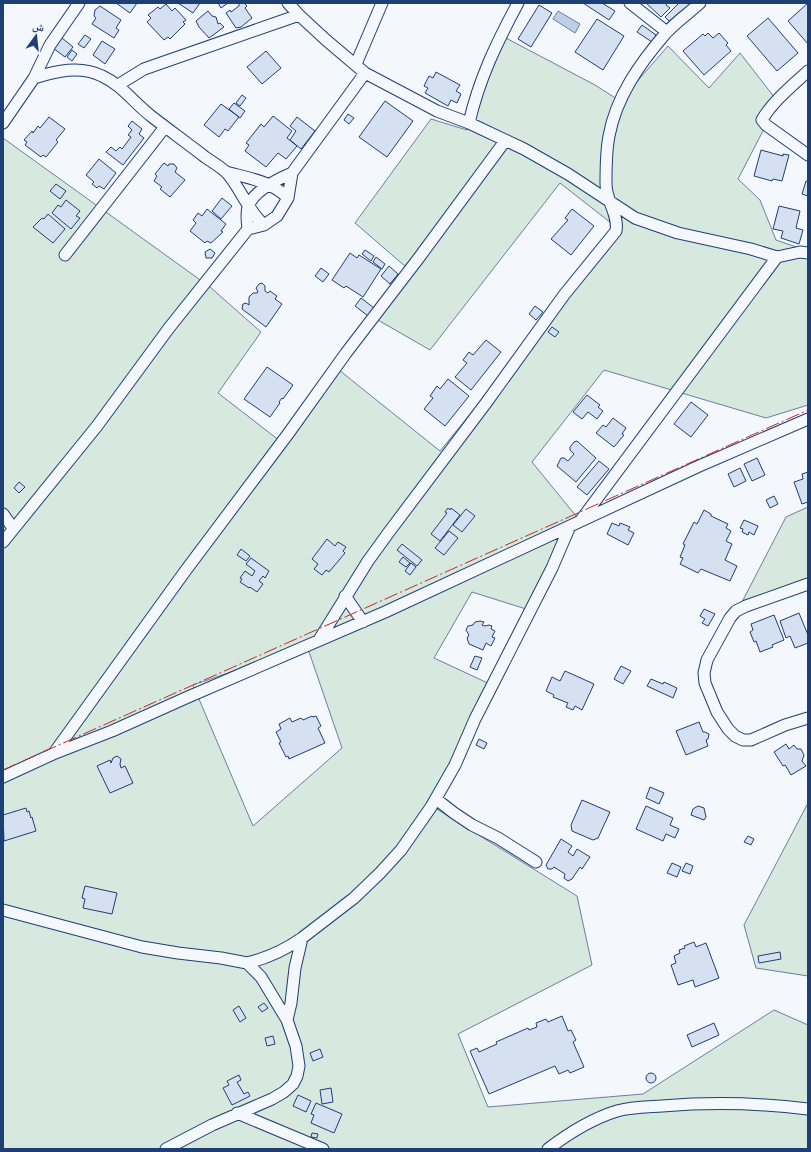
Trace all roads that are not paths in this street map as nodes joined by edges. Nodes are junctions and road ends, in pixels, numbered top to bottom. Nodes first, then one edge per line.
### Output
1 (79, 3) edge
2 (288, 3) edge
3 (382, 3) edge
4 (518, 3) edge
5 (630, 3) edge
6 (700, 3) edge
7 (299, 15) junction
8 (667, 32) junction
9 (356, 64) junction
10 (808, 70) edge
11 (365, 73) junction
12 (34, 78) junction
13 (118, 85) junction
14 (469, 123) junction
15 (3, 124) edge
16 (165, 127) junction
17 (505, 141) junction
18 (808, 155) edge
19 (226, 172) junction
20 (292, 172) junction
21 (268, 184) junction
22 (288, 198) junction
23 (609, 202) junction
24 (249, 205) junction
25 (264, 225) junction
26 (248, 229) junction
27 (808, 252) edge
28 (65, 255) dead end
29 (777, 257) junction
30 (808, 419) edge
31 (3, 514) edge
32 (581, 521) junction
33 (570, 526) junction
34 (13, 528) junction
35 (3, 542) edge
36 (808, 584) edge
37 (345, 596) junction
38 (363, 622) junction
39 (318, 640) junction
40 (808, 718) edge
41 (53, 754) junction
42 (3, 777) edge
43 (436, 799) junction
44 (536, 862) dead end
45 (3, 910) edge
46 (302, 938) junction
47 (247, 963) junction
48 (287, 1020) junction
49 (808, 1109) edge
50 (237, 1113) junction
51 (166, 1149) edge
52 (323, 1149) edge
53 (548, 1149) edge

1 - 12 street
2 - 7 street
3 - 9 street
4 - 14 street
5 - 8 street
6 - 8 street
7 - 9 street
7 - 13 street
8 - 23 street
9 - 11 street
10 - 18 street
11 - 14 street
11 - 20 street
12 - 13 street
12 - 15 street
13 - 16 street
14 - 17 street
16 - 19 street
16 - 28 street
17 - 23 street
17 - 41 street
19 - 21 street
19 - 24 street
20 - 21 street
20 - 22 street
21 - 22 street
21 - 24 street
22 - 25 street
23 - 29 street
23 - 37 street
24 - 25 street
24 - 26 street
25 - 26 street
26 - 34 street
27 - 29 street
29 - 32 street
30 - 32 street
31 - 34 street
32 - 33 street
33 - 38 street
33 - 43 street
34 - 35 street
36 - 40 street
37 - 38 street
37 - 39 street
38 - 39 street
39 - 41 street
41 - 42 street
43 - 44 street
43 - 46 street
45 - 47 street
46 - 47 street
46 - 48 street
47 - 48 street
48 - 50 street
49 - 53 street
50 - 51 street
50 - 52 street

